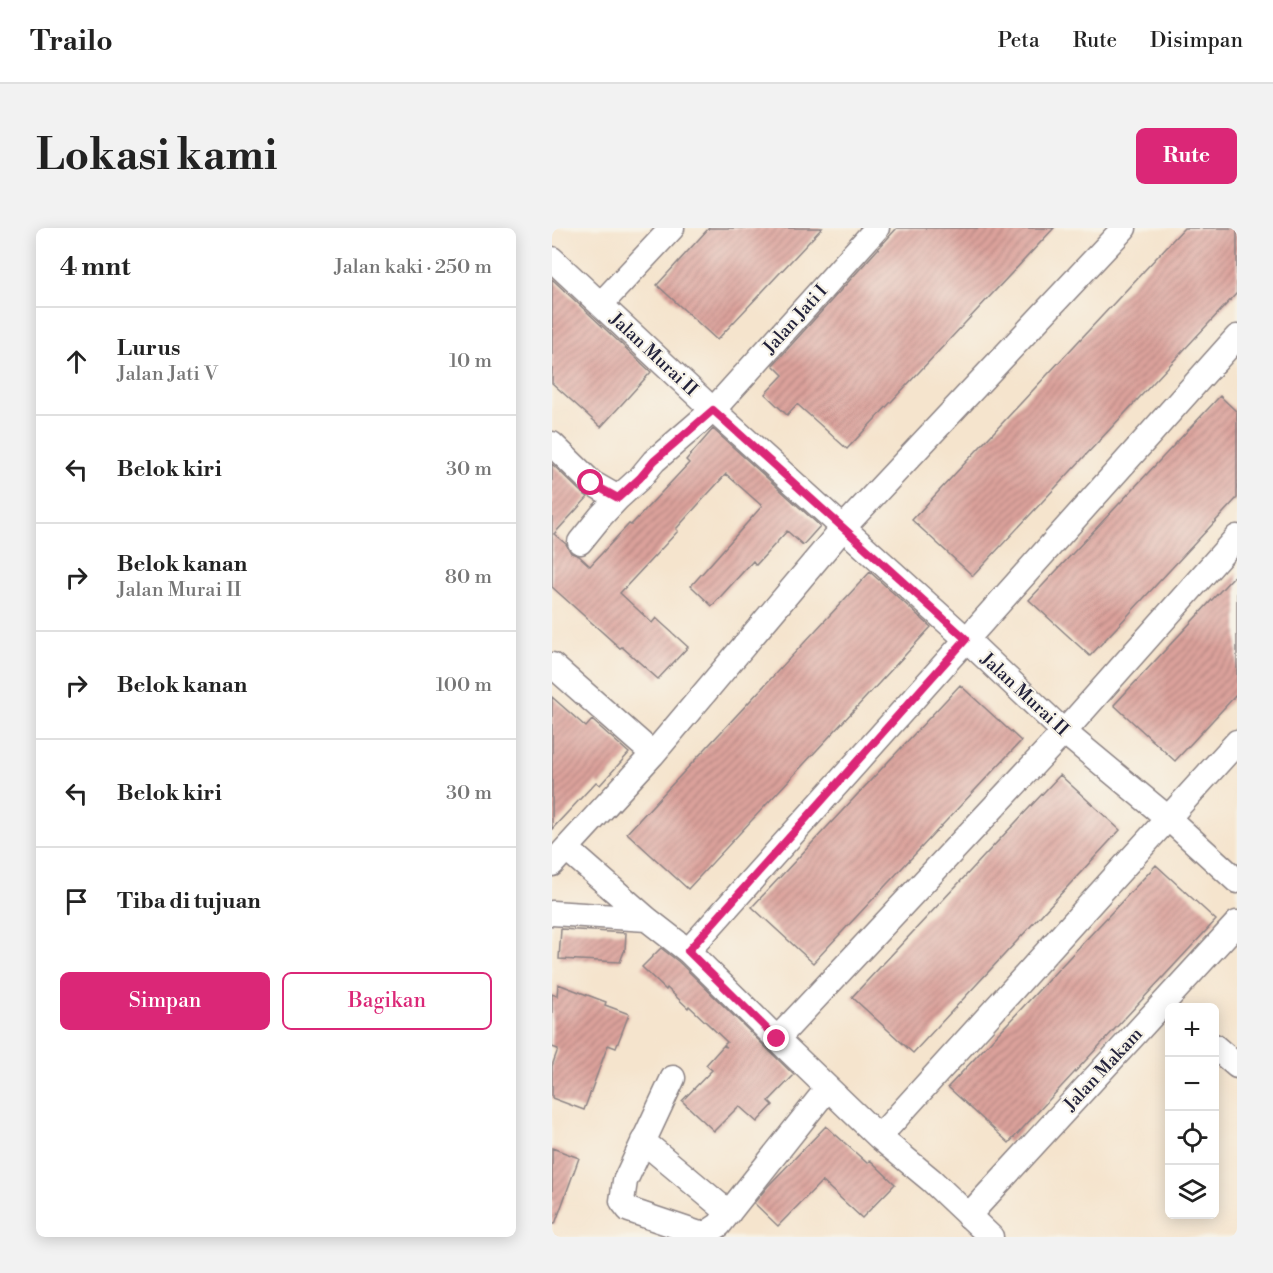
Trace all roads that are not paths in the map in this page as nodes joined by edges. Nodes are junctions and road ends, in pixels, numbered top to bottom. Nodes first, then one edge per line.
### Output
1 (672, 228) edge
2 (877, 228) edge
3 (1124, 228) edge
4 (552, 259) edge
5 (601, 303) junction
6 (1237, 337) edge
7 (713, 410) junction
8 (552, 444) edge
9 (618, 498) junction
10 (843, 528) junction
11 (1237, 537) edge
12 (580, 542) dead end
13 (966, 639) junction
14 (552, 665) edge
15 (1064, 732) junction
16 (1237, 742) edge
17 (653, 754) junction
18 (1169, 819) junction
19 (559, 857) edge
20 (1237, 881) edge
21 (552, 913) edge
22 (647, 919) junction
23 (1237, 923) edge
24 (688, 951) junction
25 (1170, 1003) edge
26 (1165, 1008) edge
27 (777, 1039) junction
28 (1219, 1050) edge
29 (1237, 1066) edge
30 (673, 1078) dead end
31 (827, 1089) junction
32 (879, 1137) junction
33 (643, 1141) junction
34 (729, 1213) junction
35 (968, 1216) junction
36 (991, 1237) edge

1 - 5 street
2 - 7 street, Jalan Jati I
3 - 10 street
4 - 5 street, Jalan Murai II
5 - 7 street, Jalan Murai II
6 - 13 street
7 - 9 street, Jalan Jati I
7 - 10 street, Jalan Murai II
8 - 9 street
9 - 12 street, Jalan Jati I
10 - 13 street, Jalan Murai II
10 - 17 street
11 - 15 street
13 - 15 street, Jalan Murai II
13 - 24 street
14 - 17 street
15 - 18 street, Jalan Murai II
15 - 27 street
16 - 18 street
17 - 19 street
18 - 20 street, Jalan Murai II
18 - 32 street
19 - 22 street
21 - 22 street
22 - 24 street
23 - 25 street, Jalan Makam
24 - 27 street
26 - 35 street, Jalan Makam
27 - 31 street
28 - 29 street
30 - 33 street
31 - 32 street
31 - 34 street
32 - 35 street
33 - 34 street
33 - 34 street
35 - 36 street

